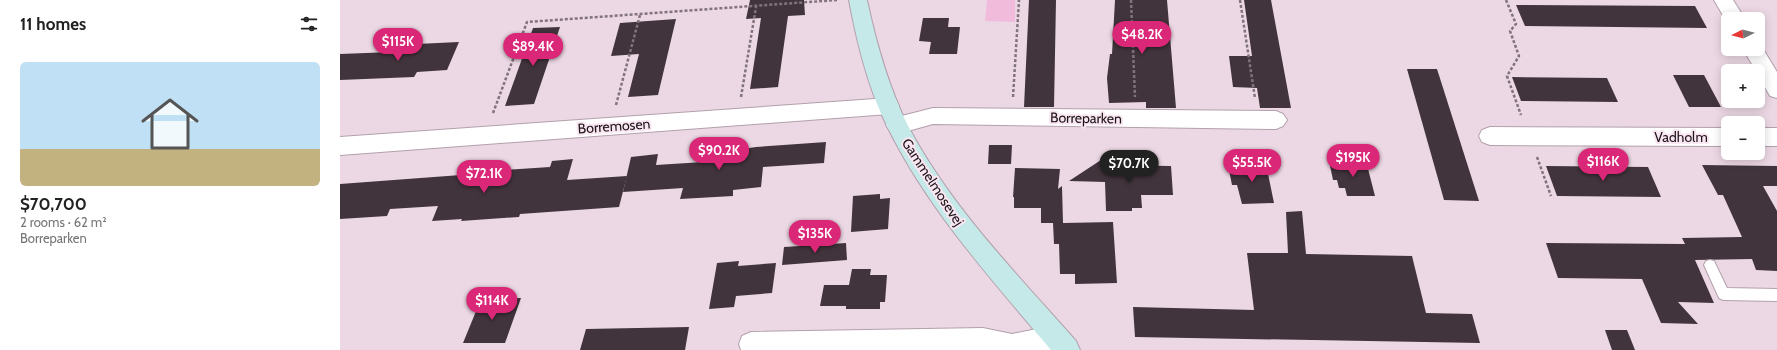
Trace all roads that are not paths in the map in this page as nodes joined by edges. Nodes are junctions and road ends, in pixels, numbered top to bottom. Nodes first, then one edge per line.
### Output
1 (858, 0) edge
2 (1723, 0) edge
3 (1731, 12) edge
4 (1757, 56) edge
5 (1777, 90) edge
6 (893, 116) junction
7 (1267, 120) road end
8 (1490, 136) dead end
9 (1721, 137) edge
10 (1765, 137) edge
11 (1777, 137) edge
12 (340, 146) edge
13 (1710, 265) dead end
14 (1777, 295) edge
15 (751, 344) dead end
16 (1062, 344) edge

1 - 6 street, Gammelmosevej
2 - 3 street
4 - 5 street
6 - 7 street, Borreparken
6 - 12 street, Borremosen
6 - 16 street, Gammelmosevej
8 - 9 street, Vadholm
10 - 11 street
13 - 14 lane
15 - 16 street, Gammelmosevej

